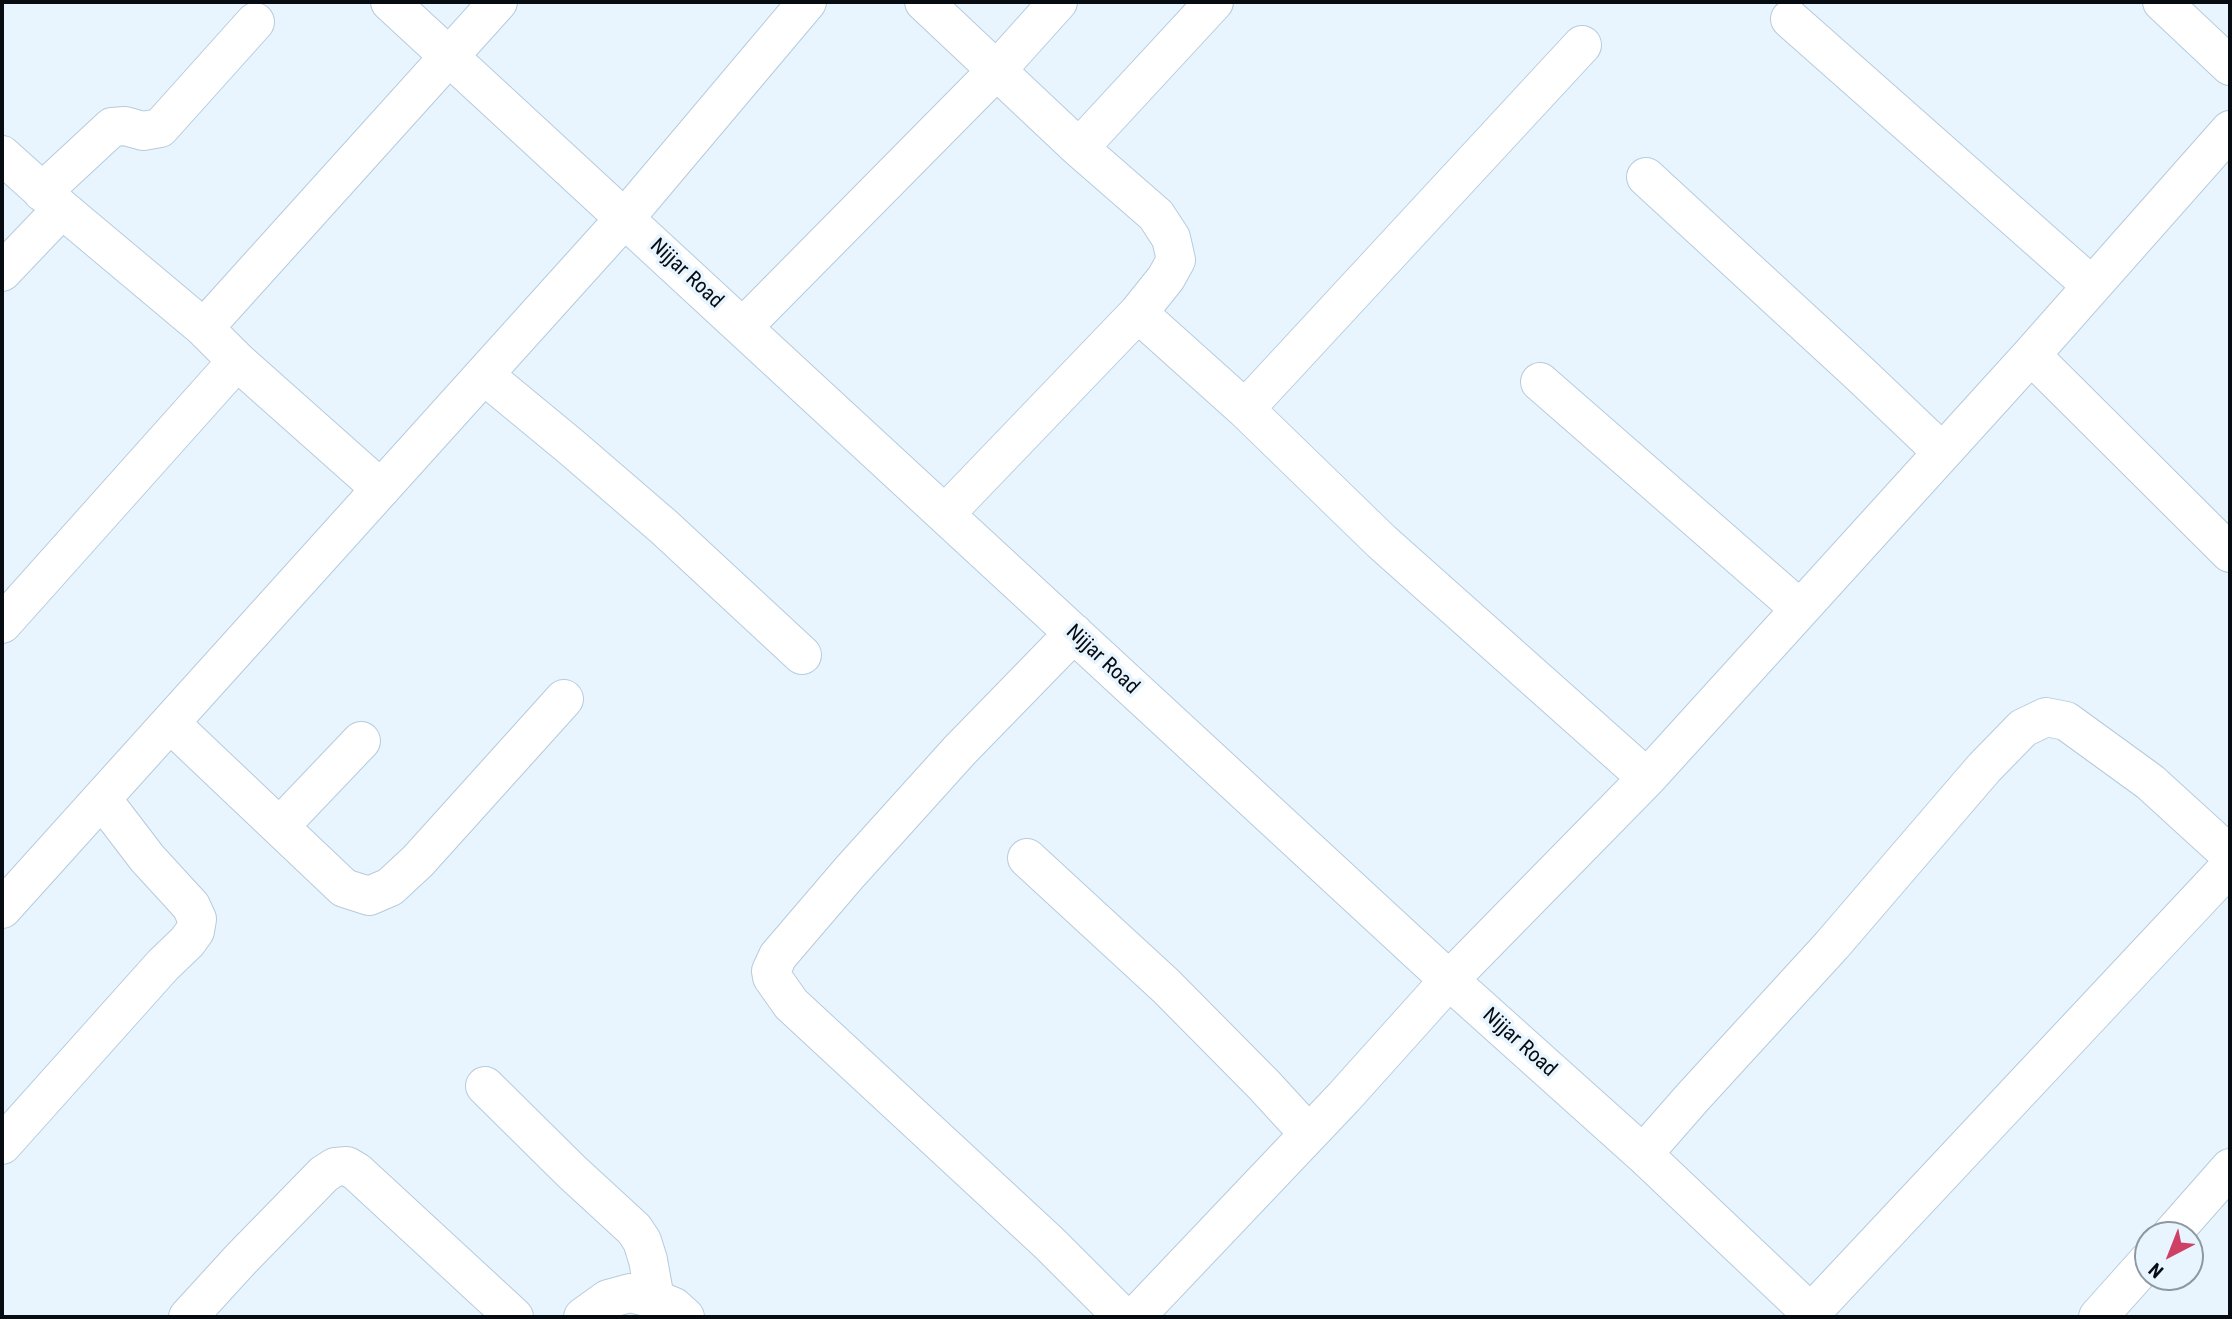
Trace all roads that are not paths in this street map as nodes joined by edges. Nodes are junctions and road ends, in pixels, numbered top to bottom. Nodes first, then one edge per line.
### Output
1 (390, 2) edge
2 (498, 2) edge
3 (807, 2) edge
4 (924, 2) edge
5 (1058, 2) edge
6 (1214, 2) edge
7 (2162, 2) edge
8 (1790, 19) dead end
9 (254, 22) dead end
10 (1582, 45) dead end
11 (448, 55) junction
12 (2230, 66) edge
13 (996, 71) junction
14 (2230, 130) edge
15 (1079, 148) junction
16 (2, 155) edge
17 (1646, 177) dead end
18 (52, 200) junction
19 (625, 218) junction
20 (2, 272) edge
21 (2092, 286) junction
22 (1138, 313) junction
23 (743, 327) junction
24 (204, 328) junction
25 (2032, 355) junction
26 (237, 360) junction
27 (484, 375) junction
28 (1540, 382) dead end
29 (1245, 409) junction
30 (1942, 452) junction
31 (381, 489) junction
32 (945, 514) junction
33 (2230, 553) edge
34 (1801, 609) junction
35 (2, 624) edge
36 (1074, 633) junction
37 (802, 654) dead end
38 (564, 699) dead end
39 (170, 723) junction
40 (361, 741) dead end
41 (1647, 778) junction
42 (102, 799) junction
43 (280, 825) junction
44 (2230, 855) edge
45 (1027, 858) dead end
46 (2230, 866) edge
47 (2, 909) edge
48 (1449, 980) junction
49 (485, 1086) dead end
50 (1308, 1133) junction
51 (2, 1145) edge
52 (1643, 1154) junction
53 (2230, 1168) edge
54 (2183, 1221) edge
55 (2134, 1277) edge
56 (670, 1308) edge
57 (1813, 1315) edge
58 (188, 1317) edge
59 (514, 1317) edge
60 (583, 1317) edge
61 (1123, 1317) edge
62 (1135, 1317) edge
63 (2098, 1317) edge

1 - 11 street, Nijjar Road
2 - 11 street
3 - 19 street
4 - 13 street
5 - 13 street
6 - 15 street
7 - 12 street
8 - 21 street
9 - 18 street
10 - 29 street
11 - 19 street, Nijjar Road
11 - 24 street
13 - 15 street
13 - 23 street
14 - 21 street
15 - 22 street
16 - 18 street
17 - 30 street
18 - 20 street
18 - 24 street
19 - 23 street, Nijjar Road
19 - 27 street
21 - 25 street
22 - 29 street
22 - 32 street
23 - 32 street, Nijjar Road
24 - 26 street
25 - 30 street
25 - 33 street
26 - 31 street
26 - 35 street
27 - 31 street
27 - 37 street
28 - 34 street
29 - 41 street
30 - 34 street
31 - 39 street
32 - 36 street, Nijjar Road
34 - 41 street
36 - 48 street, Nijjar Road
36 - 61 street
38 - 43 street
39 - 42 street
39 - 43 street
40 - 43 street
41 - 48 street
42 - 47 street
42 - 51 street
44 - 52 street
45 - 50 street
46 - 57 street
48 - 50 street
48 - 52 street, Nijjar Road
49 - 56 street
50 - 62 street
52 - 57 street, Nijjar Road
53 - 54 street
55 - 63 street
56 - 60 street
58 - 59 street

